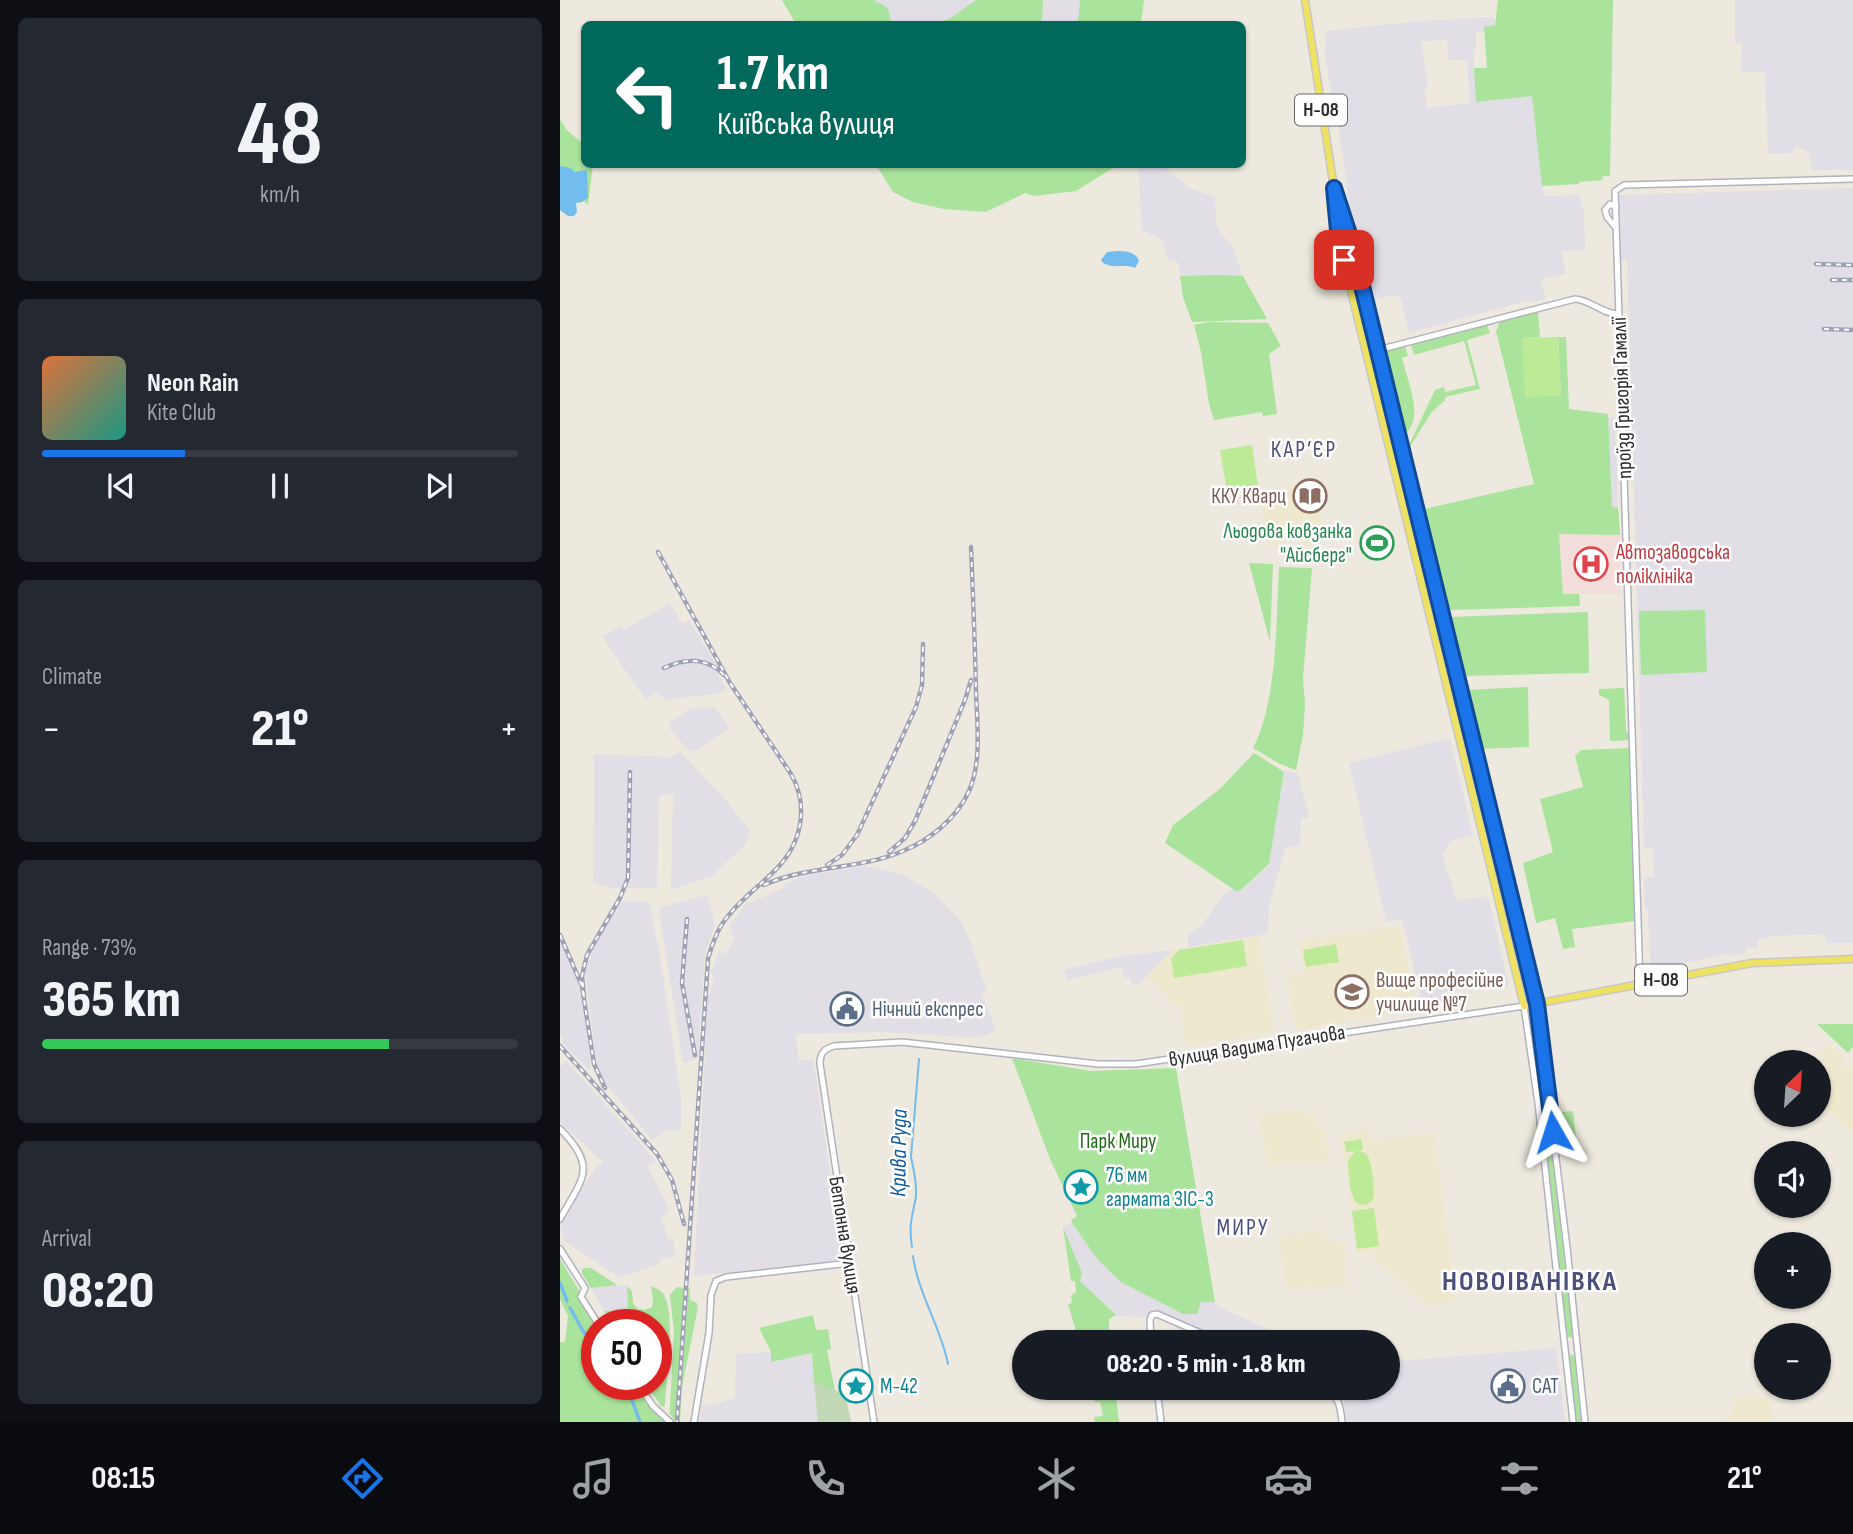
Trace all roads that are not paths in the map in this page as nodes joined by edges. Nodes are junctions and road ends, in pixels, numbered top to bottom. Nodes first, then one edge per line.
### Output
1 (1305, 0) edge
2 (1853, 178) edge
3 (1334, 188) junction
4 (1615, 199) junction
5 (1608, 205) junction
6 (1616, 207) junction
7 (1616, 228) junction
8 (1618, 314) junction
9 (1378, 350) junction
10 (1366, 353) junction
11 (1404, 457) junction
12 (1393, 460) junction
13 (1443, 614) junction
14 (1430, 617) junction
15 (1458, 683) junction
16 (1447, 686) junction
17 (1473, 741) junction
18 (1461, 744) junction
19 (1495, 831) junction
20 (1483, 834) junction
21 (1853, 959) edge
22 (1640, 984) junction
23 (1537, 1004) junction
24 (1524, 1006) junction
25 (825, 1049) joint
26 (560, 1129) edge
27 (560, 1219) edge
28 (560, 1249) edge
29 (849, 1263) junction
30 (589, 1309) edge
31 (1151, 1330) edge
32 (1194, 1330) edge
33 (1577, 1342) junction
34 (1565, 1343) junction
35 (1578, 1352) junction
36 (1566, 1354) junction
37 (649, 1400) edge
38 (1158, 1400) edge
39 (1337, 1400) edge
40 (670, 1422) edge
41 (695, 1422) edge
42 (874, 1422) edge
43 (1161, 1422) edge
44 (1342, 1422) edge
45 (1573, 1422) edge
46 (1585, 1422) edge

1 - 3 main road, Н-08
2 - 4 street, проїзд Григорія Гамалії
3 - 9 main road, Н-08
3 - 10 main road, Н-08
4 - 5 street
4 - 6 street, проїзд Григорія Гамалії
5 - 6 street
5 - 7 street
6 - 7 street, проїзд Григорія Гамалії
7 - 8 street, проїзд Григорія Гамалії
8 - 9 street
8 - 22 street, проїзд Григорія Гамалії
9 - 10 main road
9 - 11 main road, Н-08
10 - 12 main road, Н-08
11 - 12 main road
11 - 13 main road, Н-08
12 - 14 main road, Н-08
13 - 14 main road
13 - 15 main road, Н-08
14 - 16 main road, Н-08
15 - 16 main road
15 - 17 main road, Н-08
16 - 18 main road, Н-08
17 - 18 main road
17 - 19 main road, Н-08
18 - 20 main road, Н-08
19 - 20 main road
19 - 23 main road, Н-08
20 - 24 main road, Н-08
21 - 22 main road, вулиця Вадима Пугачова / Н-08
22 - 23 main road, вулиця Вадима Пугачова / Н-08
23 - 24 main road, вулиця Вадима Пугачова / Н-08
23 - 33 street
24 - 25 street, вулиця Вадима Пугачова
24 - 34 street
25 - 29 street, Бетонна вулиця
26 - 27 street
28 - 30 street
29 - 41 street
29 - 42 street, Бетонна вулиця
31 - 32 street
33 - 34 street
33 - 35 street
34 - 36 street
35 - 36 street
35 - 46 street
36 - 45 street
37 - 40 street
38 - 43 street
39 - 44 street

